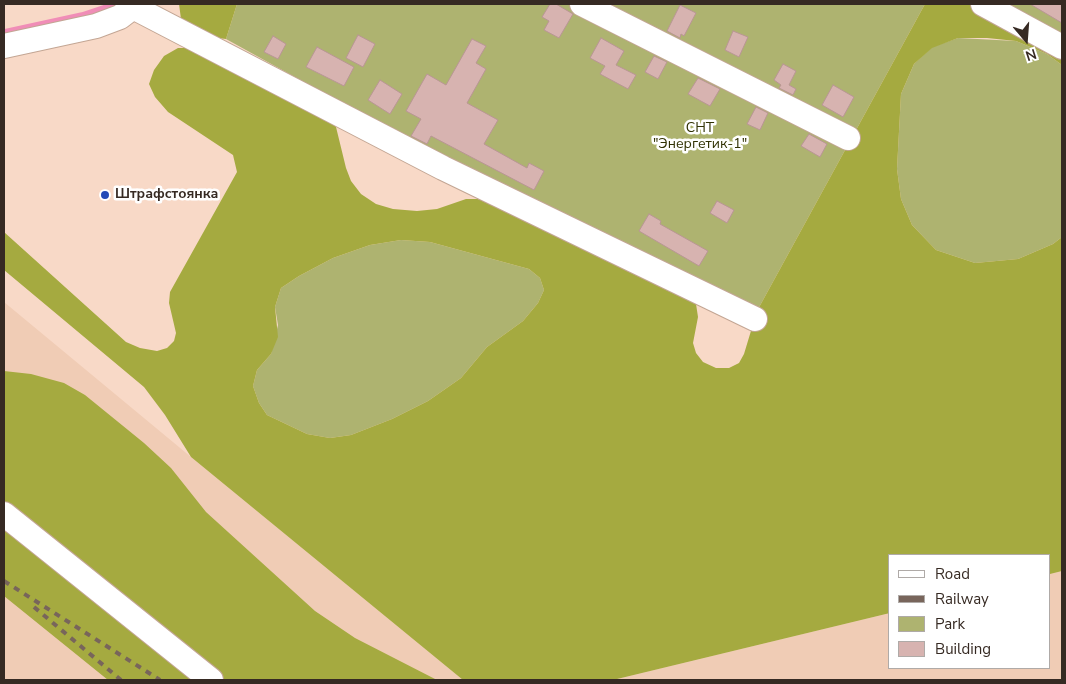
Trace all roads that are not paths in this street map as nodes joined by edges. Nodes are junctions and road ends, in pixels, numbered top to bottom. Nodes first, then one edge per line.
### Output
1 (582, 4) edge
2 (983, 4) edge
3 (135, 6) edge
4 (4, 46) edge
5 (1062, 47) edge
6 (848, 138) dead end
7 (755, 319) dead end
8 (4, 514) edge
9 (211, 680) edge

1 - 6 street
2 - 5 street
3 - 4 street
3 - 7 street
8 - 9 street

